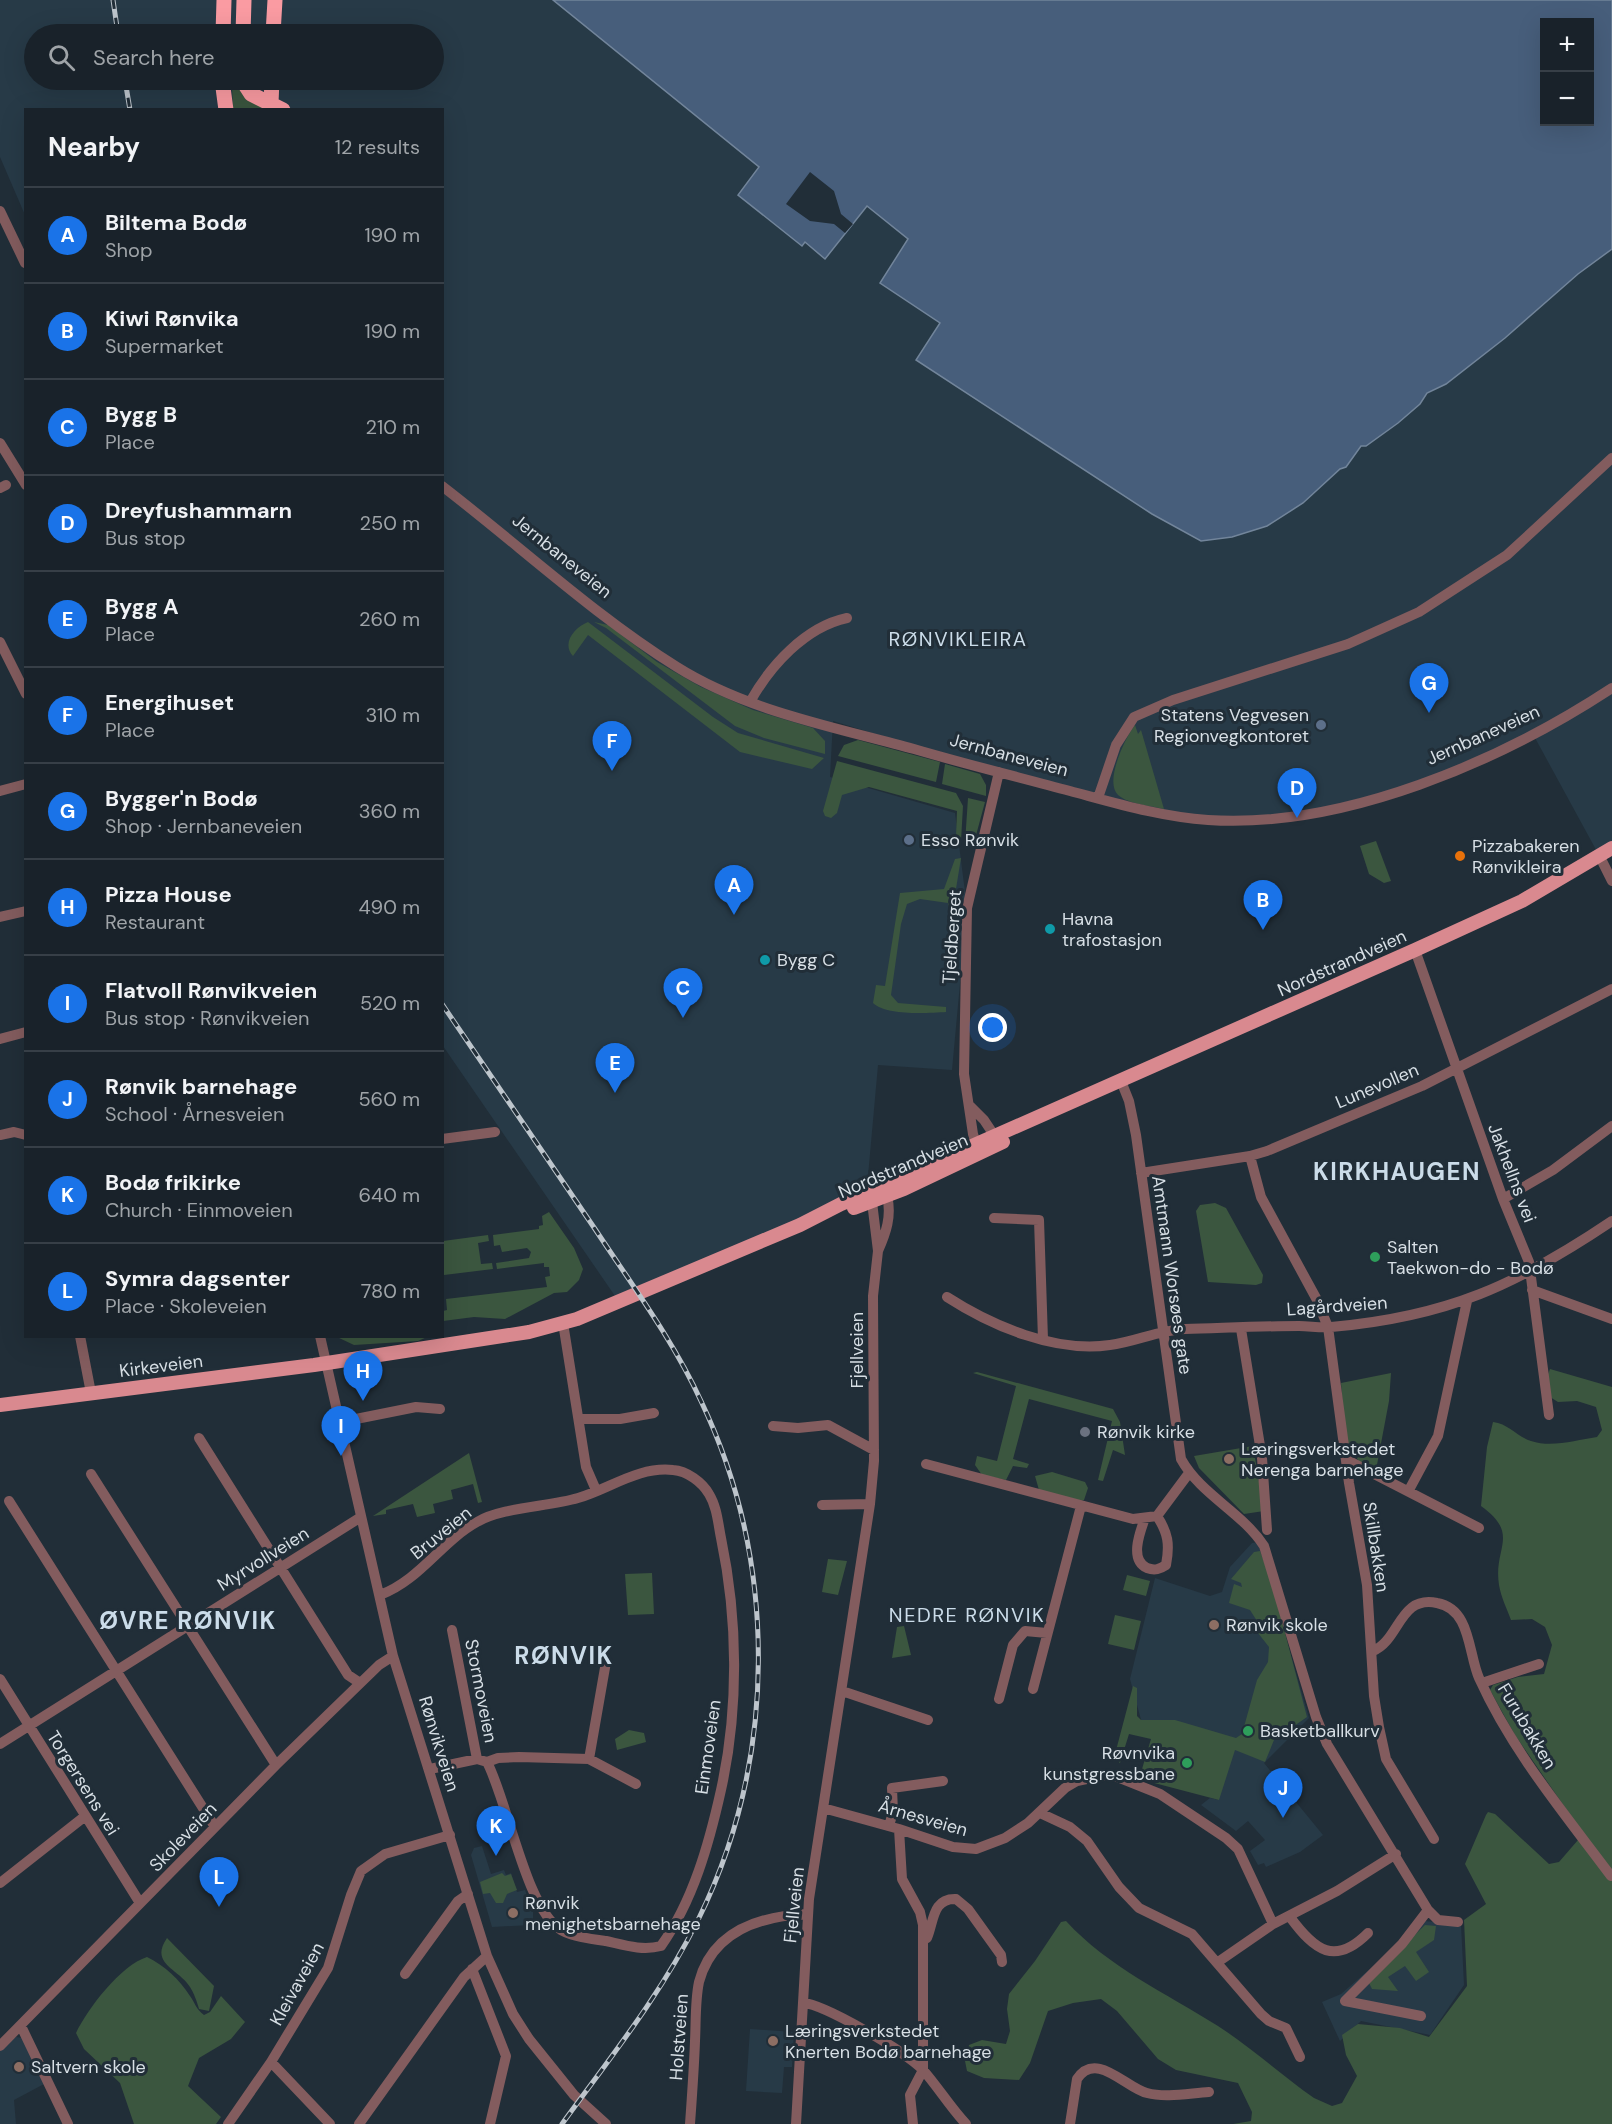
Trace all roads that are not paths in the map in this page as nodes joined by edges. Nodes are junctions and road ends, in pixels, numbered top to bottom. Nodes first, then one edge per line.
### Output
1 (224, 0) edge
2 (244, 0) edge
3 (275, 0) edge
4 (223, 24) edge
5 (243, 24) edge
6 (274, 24) edge
7 (220, 90) edge
8 (223, 90) edge
9 (248, 90) edge
10 (274, 90) edge
11 (277, 106) edge
12 (218, 108) edge
13 (226, 108) edge
14 (0, 211) edge
15 (24, 259) edge
16 (0, 443) edge
17 (1612, 458) edge
18 (24, 482) edge
19 (444, 488) edge
20 (847, 618) dead end
21 (0, 642) edge
22 (1612, 688) edge
23 (24, 690) edge
24 (750, 702) junction
25 (999, 772) junction
26 (24, 785) edge
27 (0, 791) edge
28 (1098, 798) junction
29 (1612, 848) edge
30 (1600, 857) junction
31 (1612, 880) edge
32 (24, 911) edge
33 (0, 917) edge
34 (1415, 950) junction
35 (1612, 989) edge
36 (24, 1033) edge
37 (0, 1039) edge
38 (1456, 1070) junction
39 (1121, 1081) junction
40 (970, 1106) junction
41 (1612, 1126) edge
42 (495, 1132) dead end
43 (24, 1134) edge
44 (0, 1136) edge
45 (444, 1140) edge
46 (997, 1140) junction
47 (978, 1149) junction
48 (1250, 1156) junction
49 (1141, 1173) junction
50 (879, 1196) junction
51 (1503, 1199) junction
52 (994, 1218) dead end
53 (1612, 1221) edge
54 (878, 1251) junction
55 (1530, 1273) junction
56 (1533, 1290) junction
57 (947, 1297) dead end
58 (1467, 1300) junction
59 (1612, 1319) edge
60 (563, 1323) junction
61 (1328, 1327) junction
62 (1241, 1329) junction
63 (1164, 1332) junction
64 (80, 1338) edge
65 (321, 1338) edge
66 (1043, 1339) junction
67 (327, 1363) junction
68 (91, 1393) junction
69 (0, 1405) edge
70 (440, 1409) dead end
71 (654, 1413) dead end
72 (1549, 1415) dead end
73 (579, 1419) junction
74 (341, 1422) junction
75 (773, 1426) dead end
76 (199, 1438) dead end
77 (874, 1450) junction
78 (1347, 1460) junction
79 (926, 1464) dead end
80 (1189, 1473) junction
81 (91, 1474) dead end
82 (596, 1490) junction
83 (1409, 1490) junction
84 (9, 1501) dead end
85 (870, 1504) junction
86 (822, 1505) dead end
87 (1081, 1506) junction
88 (1157, 1516) junction
89 (361, 1517) junction
90 (1145, 1518) junction
91 (1479, 1528) dead end
92 (1267, 1530) dead end
93 (281, 1568) junction
94 (380, 1595) junction
95 (187, 1626) junction
96 (452, 1630) dead end
97 (1047, 1633) junction
98 (1373, 1651) junction
99 (393, 1656) junction
100 (606, 1662) dead end
101 (1539, 1665) dead end
102 (116, 1670) junction
103 (0, 1679) edge
104 (360, 1683) junction
105 (1482, 1683) junction
106 (1033, 1689) dead end
107 (842, 1691) junction
108 (999, 1699) dead end
109 (928, 1720) dead end
110 (29, 1726) junction
111 (0, 1744) edge
112 (589, 1759) junction
113 (482, 1760) junction
114 (276, 1766) junction
115 (430, 1769) junction
116 (943, 1781) dead end
117 (636, 1784) dead end
118 (824, 1808) junction
119 (1040, 1814) junction
120 (84, 1817) junction
121 (215, 1827) junction
122 (894, 1827) junction
123 (450, 1835) junction
124 (1434, 1839) dead end
125 (1396, 1854) junction
126 (1611, 1876) edge
127 (0, 1883) edge
128 (468, 1894) junction
129 (140, 1903) junction
130 (1428, 1910) junction
131 (807, 1914) junction
132 (1290, 1917) junction
133 (1458, 1922) dead end
134 (1273, 1924) junction
135 (1368, 1933) dead end
136 (923, 1940) junction
137 (487, 1956) junction
138 (1002, 1962) dead end
139 (1218, 1962) junction
140 (472, 1968) junction
141 (405, 1974) dead end
142 (802, 2003) junction
143 (1421, 2016) dead end
144 (21, 2026) junction
145 (0, 2046) edge
146 (1300, 2057) dead end
147 (272, 2062) junction
148 (923, 2070) junction
149 (1209, 2092) dead end
150 (68, 2124) edge
151 (228, 2124) edge
152 (330, 2124) edge
153 (359, 2124) edge
154 (490, 2124) edge
155 (606, 2124) edge
156 (690, 2124) edge
157 (796, 2124) edge
158 (913, 2124) edge
159 (966, 2124) edge
160 (1070, 2124) edge

1 - 4 highway
2 - 5 highway
3 - 6 highway
7 - 12 highway
8 - 13 highway
9 - 11 highway
10 - 11 highway
14 - 15 street
16 - 18 street
17 - 28 street
19 - 24 street, Jernbaneveien
20 - 24 street
21 - 23 street
22 - 28 street, Jernbaneveien
24 - 25 street, Jernbaneveien
25 - 28 street, Jernbaneveien
25 - 40 street, Tjeldberget
26 - 27 street
29 - 30 main road, Nordstrandveien
30 - 31 street
30 - 34 main road, Nordstrandveien
32 - 33 street
34 - 38 street, Jakhellns vei
34 - 39 main road, Nordstrandveien
35 - 38 street, Lunevollen
36 - 37 street
38 - 48 street, Lunevollen
38 - 51 street, Jakhellns vei
39 - 46 main road, Nordstrandveien
39 - 49 street, Amtmann Worsøes gate
40 - 46 street
40 - 47 street, Tjeldberget
41 - 51 street
42 - 45 street
43 - 44 street
46 - 47 main road, Nordstrandveien
47 - 50 main road, Nordstrandveien
48 - 49 street, Lunevollen
48 - 61 street, Skillbakken
49 - 63 street, Amtmann Worsøes gate
50 - 54 street, Fjellveien
50 - 54 street, Fjellveien
50 - 60 main road, Nordstrandveien
51 - 55 street, Jakhellns vei
52 - 66 street
53 - 55 street, Lagårdveien
54 - 77 street, Fjellveien
55 - 56 street, Jakhellns vei
55 - 58 street, Lagårdveien
56 - 59 street
56 - 72 street, Jakhellns vei
57 - 66 street, Lagårdveien
58 - 61 street, Lagårdveien
58 - 83 street
60 - 67 main road
60 - 73 street
61 - 62 street, Lagårdveien
61 - 78 street, Skillbakken
62 - 63 street, Lagårdveien
62 - 92 street
63 - 66 street, Lagårdveien
63 - 80 street, Amtmann Worsøes gate
64 - 68 street
65 - 67 street, Rønvikveien
67 - 68 main road, Kirkeveien
67 - 74 street, Rønvikveien
68 - 69 main road, Kirkeveien
70 - 74 street
71 - 73 street
73 - 82 street
74 - 89 street, Rønvikveien
75 - 77 street
76 - 93 street
77 - 85 street, Fjellveien
78 - 83 street
78 - 98 street, Skillbakken
79 - 87 street
80 - 88 street
80 - 125 street, Amtmann Worsøes gate
81 - 95 street
82 - 94 street, Bruveien
82 - 113 street, Einmoveien
83 - 91 street
84 - 102 street
85 - 86 street
85 - 107 street, Fjellveien
87 - 90 street
87 - 97 street
88 - 90 street
88 - 90 street
89 - 93 street, Myrvollveien
89 - 94 street, Rønvikveien
93 - 95 street, Myrvollveien
93 - 104 street
94 - 99 street, Rønvikveien
95 - 102 street, Myrvollveien
95 - 114 street
96 - 113 street, Stormoveien
97 - 106 street
97 - 108 street
98 - 105 street, Furubakken
98 - 124 street, Skillbakken
99 - 104 street, Skoleveien
99 - 115 street, Rønvikveien
100 - 112 street
101 - 105 street
102 - 110 street, Myrvollveien
102 - 121 street
103 - 110 street, Torgersens vei
104 - 114 street, Skoleveien
105 - 126 street, Furubakken
107 - 109 street
107 - 118 street, Fjellveien
110 - 111 street, Myrvollveien
110 - 120 street, Torgersens vei
112 - 113 street
112 - 117 street
113 - 115 street
114 - 121 street, Skoleveien
115 - 123 street, Rønvikveien
116 - 122 street
118 - 122 street, Årnesveien
118 - 131 street, Fjellveien
119 - 122 street, Årnesveien
119 - 134 street, Årnesveien
119 - 139 street
120 - 127 street
120 - 129 street, Torgersens vei
121 - 129 street, Skoleveien
122 - 136 street
123 - 128 street, Rønvikveien
123 - 147 street, Kleivaveien
125 - 130 street, Amtmann Worsøes gate
125 - 132 street
128 - 137 street, Rønvikveien
128 - 141 street
129 - 144 street, Skoleveien
130 - 133 street
130 - 143 street
131 - 142 street, Fjellveien
131 - 156 street, Holstveien
132 - 134 street
132 - 135 street
134 - 139 street
136 - 138 street
136 - 148 street
137 - 140 street
137 - 155 street, Rønvikveien
139 - 146 street
140 - 153 street
140 - 154 street
142 - 148 street
142 - 157 street, Fjellveien
144 - 145 street, Skoleveien
144 - 150 street
147 - 151 street, Kleivaveien
147 - 152 street
148 - 158 street
148 - 159 street
149 - 160 street

